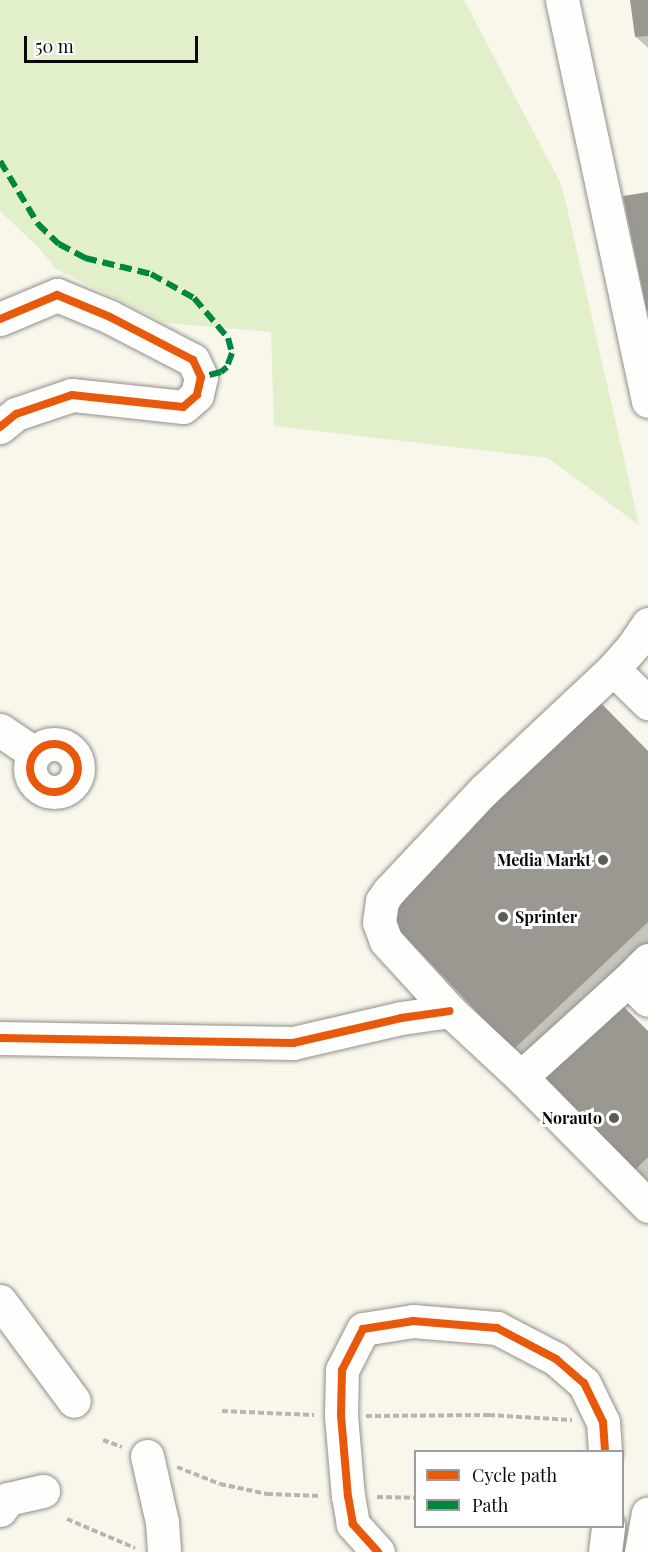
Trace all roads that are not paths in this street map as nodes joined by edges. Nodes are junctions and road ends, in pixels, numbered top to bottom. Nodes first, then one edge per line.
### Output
1 (562, 0) edge
2 (0, 319) edge
3 (648, 401) edge
4 (0, 427) edge
5 (636, 649) edge
6 (648, 703) edge
7 (0, 730) edge
8 (34, 753) dead end
9 (642, 980) edge
10 (450, 1011) junction
11 (0, 1038) edge
12 (521, 1077) junction
13 (648, 1206) edge
14 (0, 1300) edge
15 (74, 1401) dead end
16 (604, 1437) edge
17 (147, 1456) road end
18 (43, 1491) dead end
19 (0, 1510) edge
20 (648, 1514) edge
21 (608, 1528) edge
22 (164, 1552) edge
23 (378, 1552) edge
24 (605, 1552) edge
25 (642, 1552) edge

1 - 3 street
2 - 4 street
5 - 6 street
5 - 10 street
7 - 8 street
9 - 12 street
10 - 11 street
10 - 12 street
12 - 13 street
14 - 15 street
16 - 23 street
17 - 22 street
18 - 19 street
20 - 25 street
21 - 24 street

